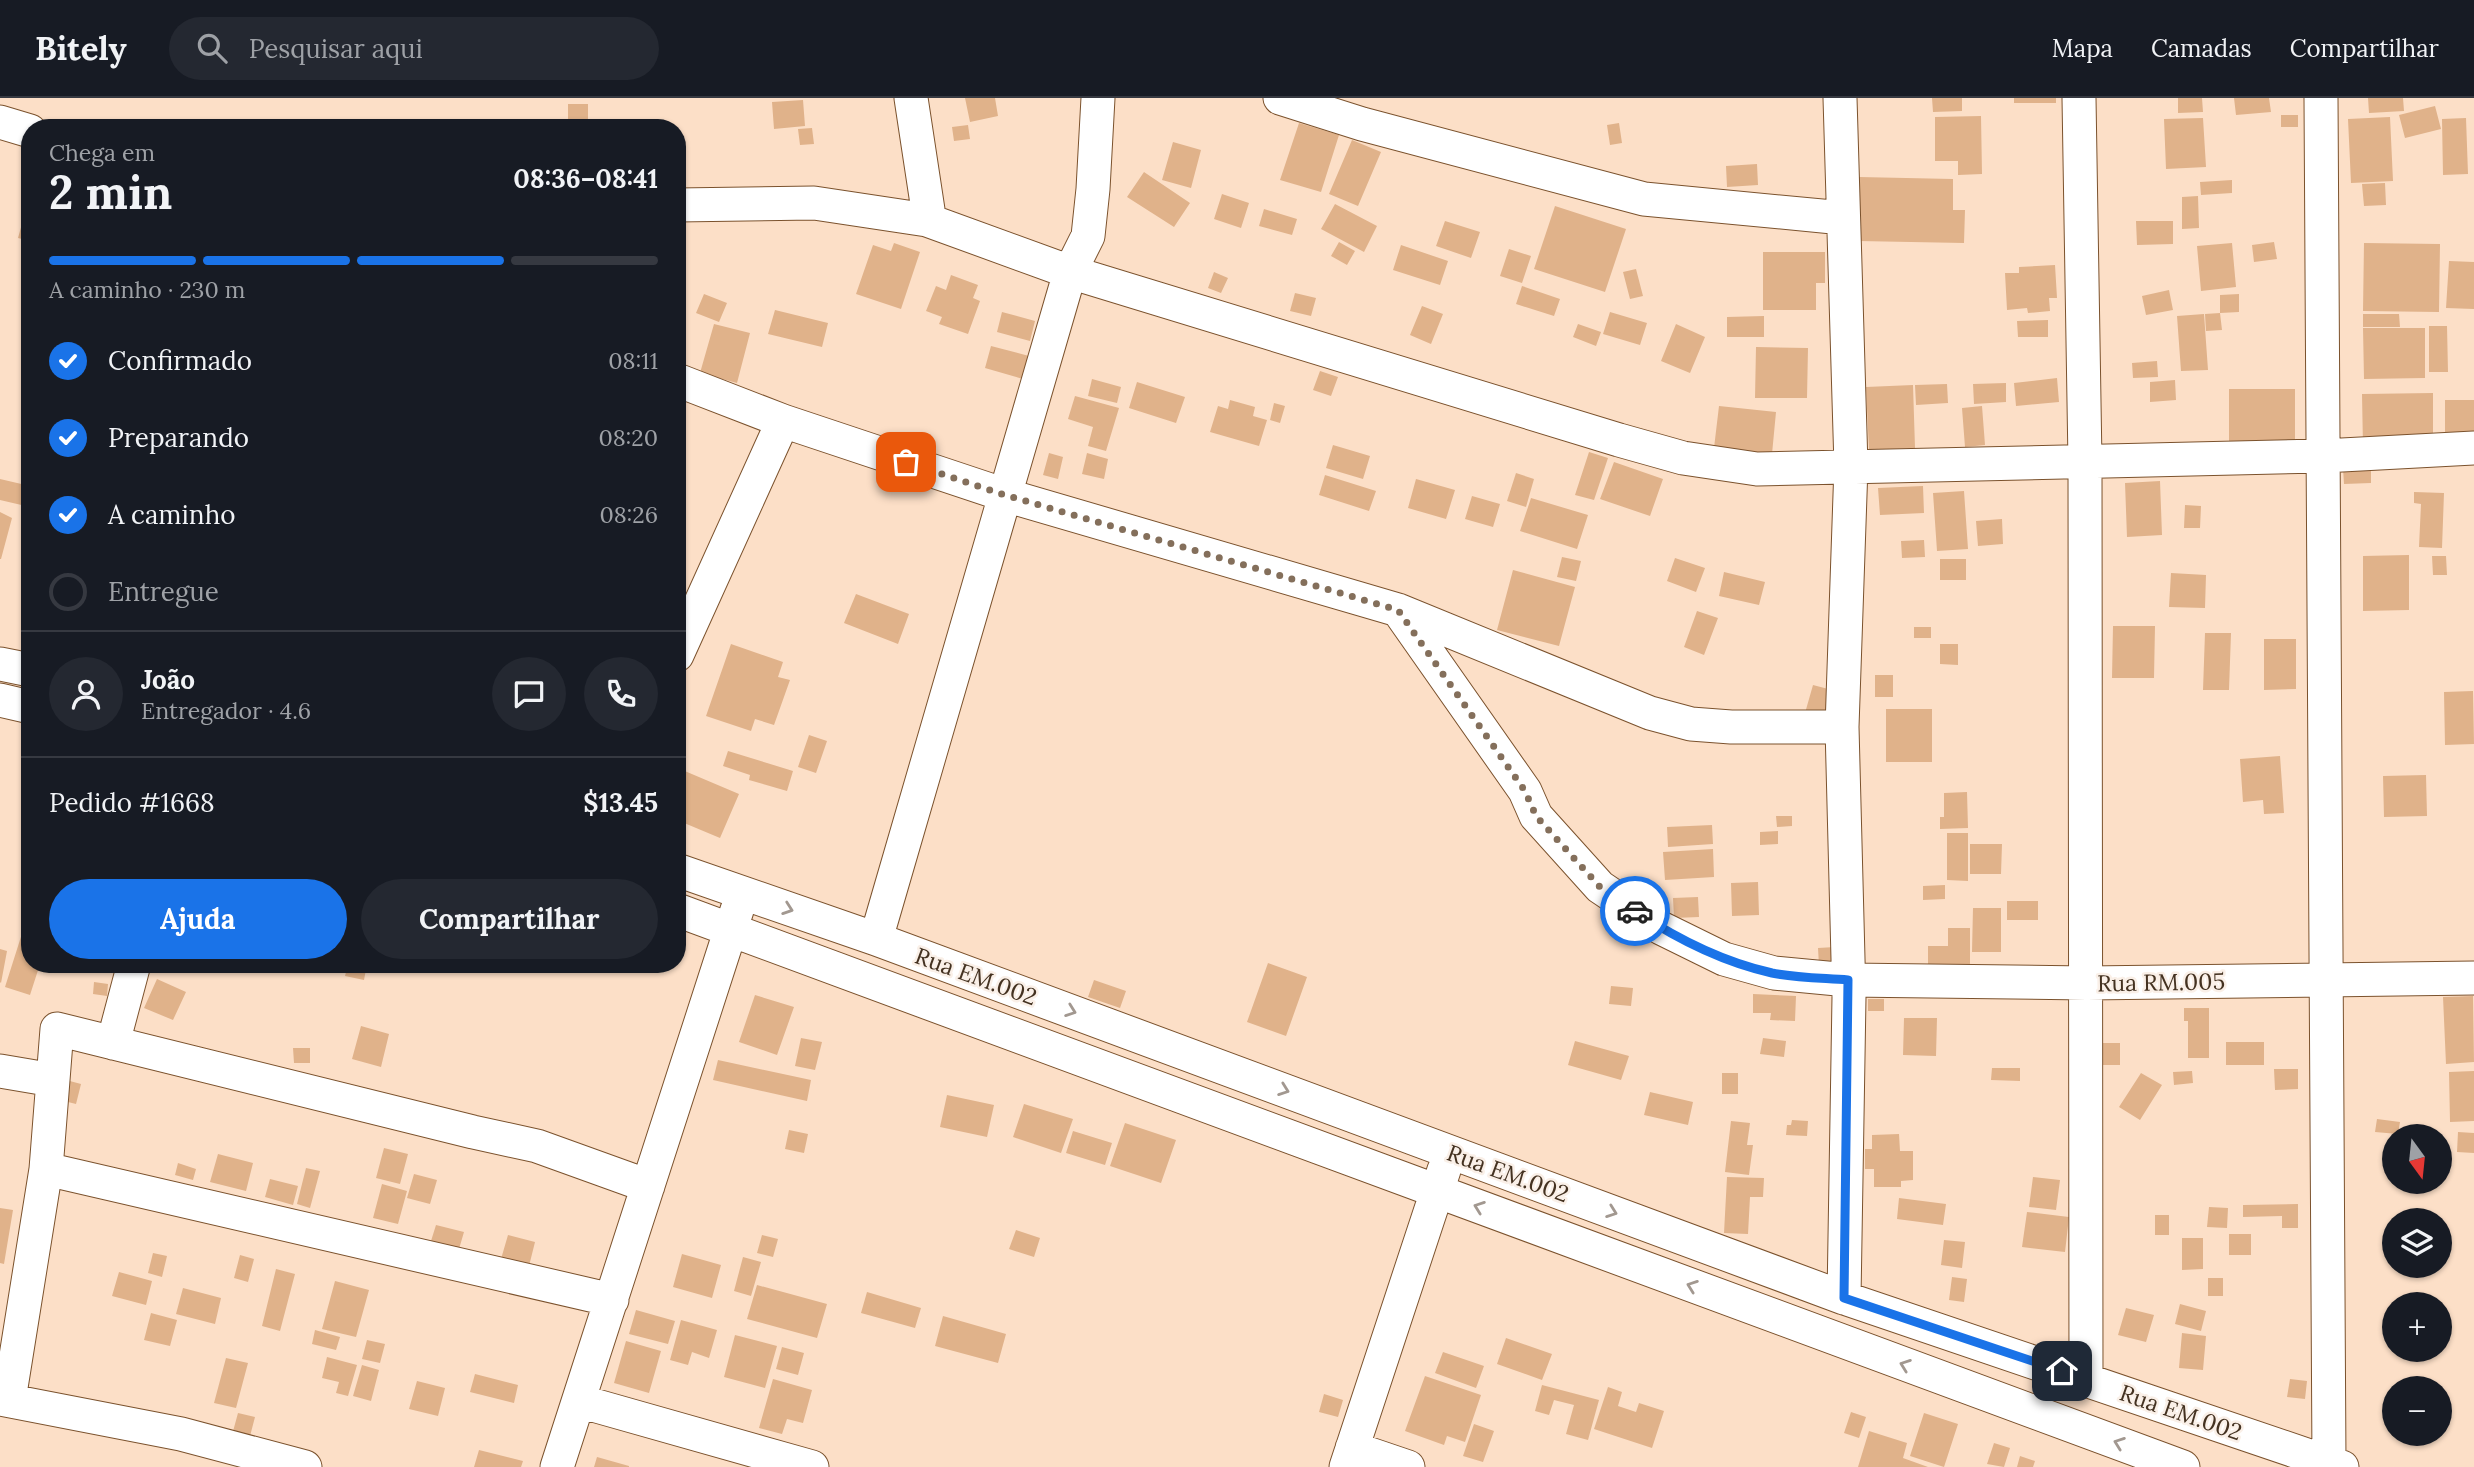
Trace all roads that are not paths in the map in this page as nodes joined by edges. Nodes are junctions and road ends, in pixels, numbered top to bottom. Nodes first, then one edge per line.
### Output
1 (911, 98) edge
2 (1098, 98) edge
3 (1280, 98) edge
4 (1840, 98) edge
5 (2079, 98) edge
6 (2321, 98) edge
7 (1358, 111) edge
8 (0, 122) edge
9 (21, 128) edge
10 (686, 205) edge
11 (1843, 218) junction
12 (927, 220) junction
13 (1070, 272) junction
14 (686, 383) edge
15 (783, 421) junction
16 (2474, 448) edge
17 (2323, 456) junction
18 (2085, 462) junction
19 (1851, 466) junction
20 (1005, 495) junction
21 (1398, 610) junction
22 (686, 635) edge
23 (0, 664) edge
24 (21, 668) edge
25 (0, 700) edge
26 (21, 705) edge
27 (1842, 727) junction
28 (686, 873) edge
29 (742, 892) junction
30 (686, 913) edge
31 (730, 930) junction
32 (876, 939) junction
33 (132, 973) edge
34 (2474, 978) edge
35 (1848, 980) junction
36 (2326, 980) junction
37 (2087, 983) junction
38 (113, 1043) junction
39 (0, 1071) edge
40 (53, 1080) junction
41 (1449, 1152) junction
42 (46, 1169) junction
43 (648, 1186) junction
44 (1438, 1192) junction
45 (1844, 1298) junction
46 (612, 1300) junction
47 (2086, 1380) junction
48 (5, 1399) edge
49 (579, 1401) junction
50 (1349, 1458) edge
51 (2335, 1465) edge
52 (2176, 1466) edge
53 (305, 1467) edge
54 (557, 1467) edge
55 (812, 1467) edge
56 (1408, 1467) edge

1 - 12 street
2 - 13 street
3 - 7 street
4 - 11 street
5 - 18 street
6 - 17 street
7 - 11 street
8 - 9 street
10 - 12 street
11 - 19 street
12 - 13 street
13 - 19 street
13 - 20 street
14 - 15 street
15 - 20 street
15 - 22 street
16 - 17 street
17 - 18 street
17 - 36 street
18 - 19 street
18 - 37 street
19 - 27 street
20 - 21 street
20 - 32 street
21 - 27 street
21 - 35 street, Rua RM.005
23 - 24 street
25 - 26 street
27 - 35 street
28 - 29 street, Rua EM.002
29 - 31 street
29 -> 32 street, Rua EM.002
30 - 31 street, Rua EM.002
31 - 43 street
31 - 44 street, Rua EM.002
32 -> 41 street, Rua EM.002
33 - 38 street
34 - 36 street, Rua RM.005
35 - 37 street, Rua RM.005
35 - 45 street
36 - 37 street, Rua RM.005
36 - 51 street
37 - 47 street
38 - 40 street
38 - 43 street
39 - 40 street
40 - 42 street
41 - 44 street
41 -> 45 street, Rua EM.002
42 - 46 street
42 - 48 street
43 - 46 street
44 - 50 street
52 -> 44 street, Rua EM.002
45 - 47 street, Rua EM.002
46 - 49 street
47 - 51 street, Rua EM.002
48 - 53 street
49 - 54 street
49 - 55 street
50 - 56 street

